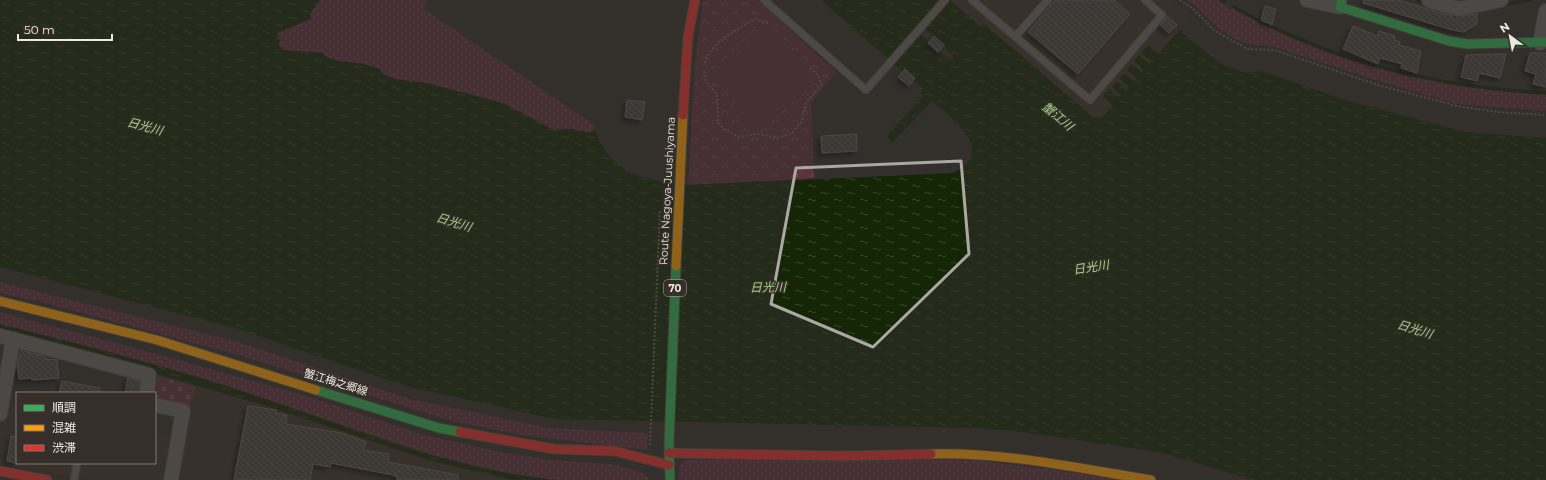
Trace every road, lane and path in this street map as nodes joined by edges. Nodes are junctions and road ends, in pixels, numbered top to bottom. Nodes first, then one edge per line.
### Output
1 (695, 0) edge
2 (764, 0) edge
3 (945, 0) edge
4 (972, 0) edge
5 (1048, 0) edge
6 (1145, 0) edge
7 (1180, 0) edge
8 (1307, 0) edge
9 (1429, 0) edge
10 (1501, 0) edge
11 (1341, 4) edge
12 (1546, 11) edge
13 (768, 23) dead end
14 (1015, 36) junction
15 (1543, 42) edge
16 (810, 68) dead end
17 (1546, 116) edge
18 (660, 206) dead end
19 (0, 301) edge
20 (6, 338) edge
21 (147, 392) edge
22 (156, 405) edge
23 (0, 414) edge
24 (650, 436) dead end
25 (669, 453) junction
26 (77, 464) edge
27 (669, 465) junction
28 (0, 471) edge
29 (47, 480) edge
30 (74, 480) edge
31 (171, 480) edge
32 (670, 480) edge
33 (1151, 480) edge

1 - 25 main road, Route Nagoya-Juushiyama / 70
2 - 3 lane
4 - 14 lane
5 - 14 lane
6 - 14 lane
7 - 17 path
8 - 11 street
9 - 10 street
11 - 15 main road
12 - 15 street
13 - 16 path
18 - 24 path
19 - 27 main road, 蟹江梅之郷線
20 - 21 street
20 - 23 street
22 - 31 street
25 - 27 main road, Route Nagoya-Juushiyama / 70
25 - 33 main road
26 - 30 lane
27 - 32 main road, Route Nagoya-Juushiyama / 70
28 - 29 main road

